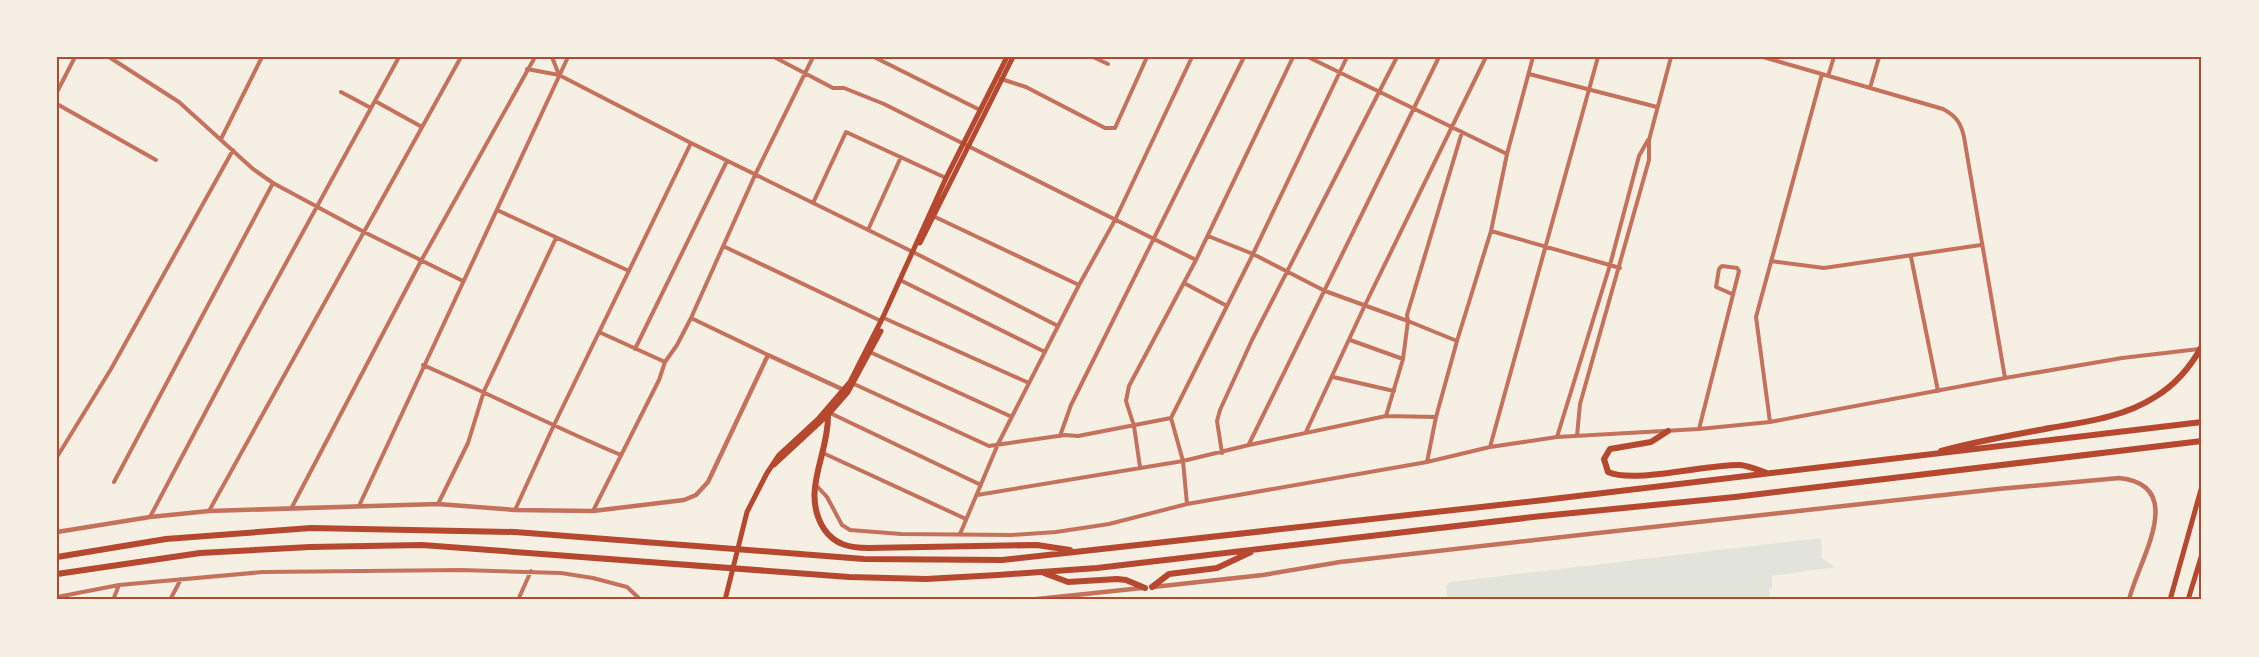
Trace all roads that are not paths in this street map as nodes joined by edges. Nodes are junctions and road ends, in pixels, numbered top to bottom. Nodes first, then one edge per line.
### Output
1 (75, 57) edge
2 (109, 57) edge
3 (262, 57) edge
4 (399, 57) edge
5 (461, 57) edge
6 (535, 57) edge
7 (552, 57) edge
8 (568, 57) edge
9 (774, 57) edge
10 (813, 57) edge
11 (874, 57) edge
12 (1007, 57) edge
13 (1013, 57) edge
14 (1093, 57) edge
15 (1147, 57) edge
16 (1192, 57) edge
17 (1244, 57) edge
18 (1293, 57) edge
19 (1308, 57) edge
20 (1347, 57) edge
21 (1397, 57) edge
22 (1439, 57) edge
23 (1486, 57) edge
24 (1533, 57) edge
25 (1598, 57) edge
26 (1671, 57) edge
27 (1763, 57) edge
28 (1793, 57) edge
29 (1834, 57) edge
30 (1879, 57) edge
31 (1108, 64) dead end
32 (1791, 65) junction
33 (527, 69) junction
34 (1339, 72) junction
35 (804, 74) junction
36 (1529, 74) junction
37 (1822, 74) junction
38 (559, 75) junction
39 (1828, 75) junction
40 (999, 78) junction
41 (1870, 87) junction
42 (1589, 90) junction
43 (57, 92) edge
44 (341, 92) dead end
45 (1379, 92) junction
46 (375, 101) junction
47 (57, 104) edge
48 (1657, 107) junction
49 (371, 108) junction
50 (1414, 109) junction
51 (981, 110) junction
52 (423, 127) junction
53 (1451, 127) junction
54 (1462, 132) junction
55 (222, 139) junction
56 (1649, 140) junction
57 (691, 144) junction
58 (966, 145) junction
59 (233, 150) junction
60 (1507, 154) junction
61 (901, 157) junction
62 (156, 160) dead end
63 (727, 161) junction
64 (755, 175) junction
65 (946, 178) junction
66 (273, 183) junction
67 (813, 203) junction
68 (316, 206) junction
69 (497, 210) junction
70 (933, 216) junction
71 (1115, 220) junction
72 (868, 230) junction
73 (1491, 231) junction
74 (364, 232) junction
75 (1208, 236) junction
76 (556, 237) junction
77 (1154, 239) junction
78 (1981, 245) junction
79 (723, 246) junction
80 (1545, 246) junction
81 (914, 253) junction
82 (1253, 254) junction
83 (1911, 257) junction
84 (1196, 260) junction
85 (421, 261) junction
86 (1771, 261) junction
87 (1610, 265) junction
88 (1620, 268) junction
89 (629, 271) junction
90 (1287, 273) junction
91 (463, 281) junction
92 (902, 281) junction
93 (1184, 283) junction
94 (1079, 285) junction
95 (1325, 291) junction
96 (1732, 294) junction
97 (1365, 305) junction
98 (1227, 306) junction
99 (691, 318) junction
100 (884, 320) junction
101 (1408, 321) junction
102 (1058, 326) junction
103 (599, 332) junction
104 (1350, 340) junction
105 (1457, 341) junction
106 (2201, 347) edge
107 (635, 349) junction
108 (870, 352) junction
109 (1045, 352) junction
110 (768, 355) junction
111 (1403, 359) junction
112 (665, 362) junction
113 (423, 365) junction
114 (1333, 377) junction
115 (2005, 378) junction
116 (1029, 383) junction
117 (854, 384) junction
118 (845, 390) junction
119 (1394, 391) junction
120 (484, 392) junction
121 (1939, 392) junction
122 (829, 414) junction
123 (1386, 416) junction
124 (1012, 417) junction
125 (1436, 417) junction
126 (1171, 418) junction
127 (1770, 422) junction
128 (2202, 422) edge
129 (1134, 426) junction
130 (553, 427) junction
131 (1699, 429) junction
132 (1668, 431) junction
133 (1306, 433) junction
134 (1060, 436) junction
135 (1577, 436) junction
136 (1557, 437) junction
137 (2202, 441) edge
138 (998, 444) junction
139 (1249, 445) junction
140 (1490, 447) junction
141 (822, 452) junction
142 (1222, 453) junction
143 (621, 455) junction
144 (1920, 456) junction
145 (57, 457) edge
146 (1183, 461) junction
147 (1427, 462) junction
148 (1140, 467) junction
149 (767, 473) junction
150 (1770, 474) junction
151 (114, 482) dead end
152 (815, 483) junction
153 (981, 485) junction
154 (2202, 486) edge
155 (977, 495) junction
156 (438, 504) junction
157 (1187, 504) junction
158 (359, 506) junction
159 (292, 507) junction
160 (515, 510) junction
161 (209, 511) junction
162 (593, 511) junction
163 (150, 517) junction
164 (966, 519) junction
165 (57, 532) edge
166 (960, 534) junction
167 (1255, 550) junction
168 (1079, 551) junction
169 (2202, 554) edge
170 (57, 557) edge
171 (531, 572) junction
172 (1040, 572) junction
173 (57, 574) edge
174 (182, 578) junction
175 (119, 585) junction
176 (1149, 588) junction
177 (57, 597) edge
178 (113, 600) edge
179 (170, 600) edge
180 (518, 600) edge
181 (641, 600) edge
182 (725, 600) edge
183 (1028, 600) edge
184 (2129, 600) edge
185 (2170, 600) edge
186 (2188, 600) edge

1 - 43 street
2 - 55 street
3 - 55 street
4 - 46 street
5 - 52 street
6 - 33 street
7 - 38 street
8 - 38 street
9 - 35 street
10 - 35 street
11 - 51 street
12 - 40 main road
13 - 40 main road
14 - 31 street
15 - 40 street
16 - 71 street
17 - 77 street
18 - 75 street
19 - 34 street
20 - 34 street
21 - 45 street
22 - 50 street
23 - 53 street
24 - 36 street
25 - 42 street
26 - 48 street
27 - 32 street
28 - 32 street
29 - 39 street
30 - 41 street
32 - 37 street
33 - 38 street
33 - 85 street
34 - 45 street
34 - 82 street
35 - 58 street
35 - 64 street
36 - 42 street
36 - 60 street
37 - 39 street
37 - 86 street
38 - 57 street
38 - 69 street
39 - 41 street
40 - 51 main road
40 - 58 main road
41 - 78 street
42 - 48 street
42 - 80 street
44 - 49 street
45 - 50 street
45 - 90 street
46 - 49 street
46 - 52 street
47 - 62 street
48 - 56 street
49 - 68 street
50 - 53 street
50 - 95 street
51 - 58 main road
52 - 74 street
53 - 54 street
53 - 97 street
54 - 60 street
54 - 101 street
55 - 59 street
56 - 87 street
56 - 88 street
57 - 63 street
57 - 89 street
58 - 65 main road
58 - 70 main road
58 - 71 street
59 - 66 street
59 - 145 street
60 - 73 street
61 - 65 street
61 - 67 street
61 - 72 street
63 - 64 street
63 - 107 street
64 - 67 street
64 - 79 street
65 - 81 main road
66 - 68 street
66 - 151 street
67 - 72 street
68 - 74 street
68 - 163 street
69 - 76 street
69 - 91 street
70 - 81 main road
70 - 94 street
71 - 77 street
71 - 94 street
72 - 81 street
73 - 80 street
73 - 105 street
74 - 85 street
74 - 161 street
75 - 82 street
75 - 84 street
76 - 89 street
76 - 120 street
77 - 84 street
77 - 134 street
78 - 83 street
78 - 115 street
79 - 99 street
79 - 100 street
80 - 87 street
80 - 140 street
81 - 92 main road
81 - 100 main road
81 - 102 street
82 - 90 street
82 - 98 street
83 - 86 street
83 - 121 street
84 - 93 street
85 - 91 street
85 - 159 street
86 - 127 street
87 - 88 street
87 - 136 street
88 - 135 street
89 - 103 street
90 - 95 street
90 - 142 street
91 - 113 street
92 - 100 main road
92 - 109 street
93 - 98 street
93 - 129 street
94 - 102 street
95 - 97 street
95 - 139 street
96 - 96 street
96 - 131 street
97 - 101 street
97 - 104 street
98 - 126 street
99 - 110 street
99 - 112 street
100 - 108 main road
100 - 116 street
100 - 118 main road
101 - 105 street
101 - 111 street
102 - 109 street
103 - 107 street
103 - 130 street
104 - 111 street
104 - 114 street
105 - 125 street
106 - 115 street
106 - 144 highway
107 - 112 street
108 - 117 main road
108 - 124 street
109 - 116 street
110 - 118 street
110 - 162 street
111 - 119 street
112 - 143 street
113 - 120 street
113 - 158 street
114 - 119 street
114 - 133 street
115 - 121 street
116 - 124 street
117 - 122 main road
117 - 138 street
118 - 149 main road
119 - 123 street
120 - 130 street
120 - 156 street
121 - 127 street
122 - 141 highway
122 - 149 main road
122 - 153 street
123 - 125 street
123 - 133 street
124 - 138 street
125 - 147 street
126 - 129 street
126 - 146 street
127 - 131 street
128 - 144 highway
129 - 134 street
129 - 148 street
130 - 143 street
130 - 160 street
131 - 132 street
132 - 135 street
132 - 150 highway
133 - 139 street
134 - 138 street
135 - 136 street
136 - 140 street
137 - 167 highway
138 - 153 street
139 - 142 street
140 - 147 street
141 - 152 highway
141 - 164 street
142 - 146 street
143 - 162 street
144 - 150 highway
146 - 148 street
146 - 157 street
147 - 157 street
148 - 155 street
149 - 182 main road
150 - 168 highway
152 - 166 street
152 - 168 highway
153 - 155 street
154 - 185 main road
155 - 164 street
156 - 158 street
156 - 160 street
157 - 166 street
158 - 159 street
159 - 161 street
160 - 162 street
161 - 163 street
163 - 165 street
164 - 166 street
167 - 172 highway
167 - 176 highway
168 - 170 highway
169 - 186 main road
171 - 174 street
171 - 180 street
171 - 181 street
172 - 173 highway
172 - 176 highway
174 - 175 street
174 - 179 street
175 - 177 street
175 - 178 street
176 - 183 street
176 - 184 street

